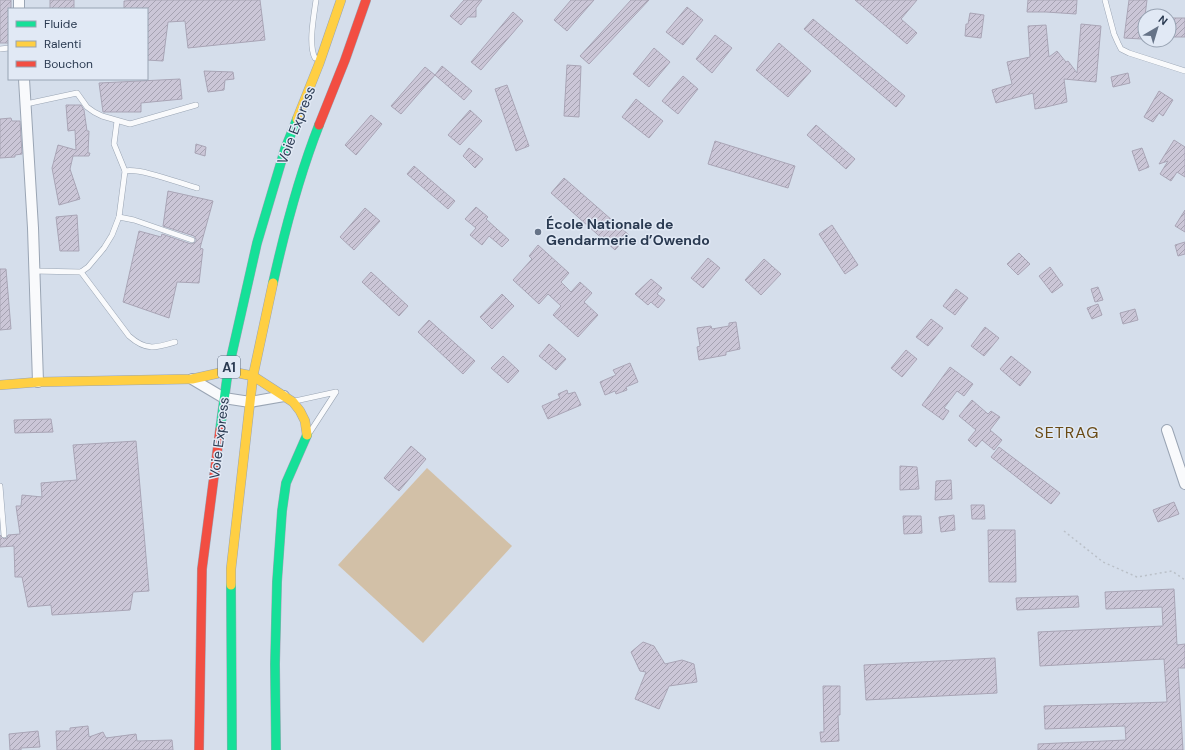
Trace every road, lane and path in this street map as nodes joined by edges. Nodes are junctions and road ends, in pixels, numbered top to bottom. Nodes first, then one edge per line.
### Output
1 (316, 0) edge
2 (341, 0) edge
3 (366, 0) edge
4 (1105, 0) edge
5 (319, 64) junction
6 (1185, 71) edge
7 (24, 80) edge
8 (26, 104) junction
9 (196, 105) dead end
10 (117, 120) junction
11 (125, 171) junction
12 (197, 188) dead end
13 (119, 217) junction
14 (192, 240) dead end
15 (34, 272) junction
16 (81, 272) junction
17 (175, 342) dead end
18 (228, 371) junction
19 (253, 376) junction
20 (192, 379) junction
21 (38, 382) junction
22 (0, 385) edge
23 (224, 398) junction
24 (288, 399) junction
25 (250, 402) junction
26 (1167, 430) dead end
27 (307, 436) junction
28 (1185, 484) edge
29 (0, 486) edge
30 (1064, 531) dead end
31 (4, 535) dead end
32 (1185, 580) edge
33 (199, 750) edge
34 (232, 750) edge
35 (276, 750) edge

1 - 5 lane
2 - 5 main road, Voie Express / A1
3 - 19 main road, A1
4 - 6 lane
5 - 18 main road, Voie Express / A1
7 - 8 street
8 - 10 lane
8 - 15 street
9 - 10 lane
10 - 11 lane
11 - 12 lane
11 - 13 lane
13 - 14 lane
13 - 16 lane
15 - 16 lane
15 - 21 street
16 - 17 lane
18 - 19 main road
18 - 20 main road
18 - 23 main road, Voie Express / A1
19 - 24 main road
19 - 25 main road, A1
20 - 21 main road
20 - 23 street
21 - 22 main road
23 - 25 street
23 - 33 main road, Voie Express / A1
24 - 25 street
24 - 27 main road
24 - 27 lane
25 - 34 main road, A1
26 - 28 street
27 - 35 main road
29 - 31 lane
30 - 32 path

